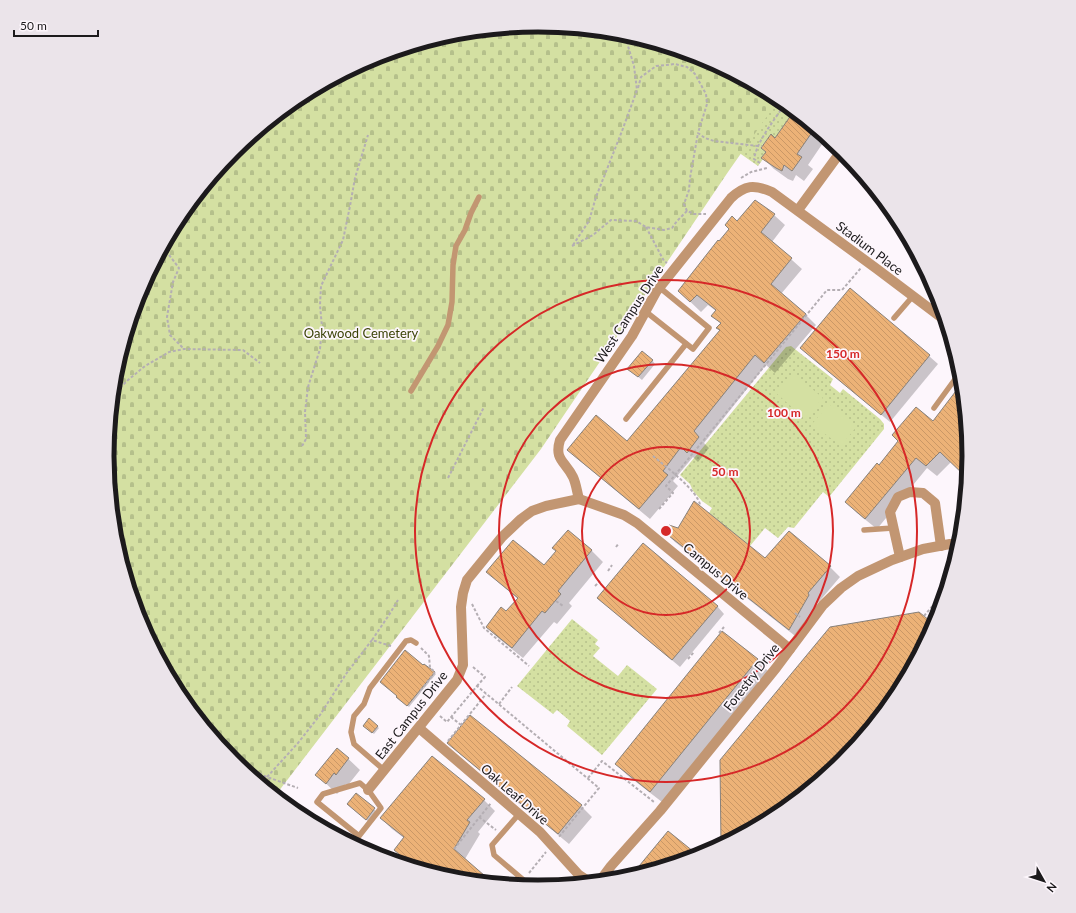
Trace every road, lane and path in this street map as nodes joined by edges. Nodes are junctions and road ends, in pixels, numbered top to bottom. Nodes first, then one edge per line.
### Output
1 (627, 41) edge
2 (637, 90) junction
3 (781, 109) edge
4 (698, 133) junction
5 (368, 135) dead end
6 (758, 146) junction
7 (838, 156) edge
8 (760, 163) dead end
9 (767, 168) dead end
10 (740, 179) dead end
11 (479, 197) dead end
12 (709, 209) dead end
13 (798, 210) junction
14 (687, 211) junction
15 (646, 227) junction
16 (166, 251) edge
17 (866, 261) junction
18 (674, 269) junction
19 (660, 287) junction
20 (913, 296) junction
21 (645, 311) junction
22 (937, 312) edge
23 (894, 318) dead end
24 (686, 344) junction
25 (184, 348) junction
26 (260, 363) dead end
27 (955, 379) edge
28 (119, 390) edge
29 (411, 391) dead end
30 (484, 406) dead end
31 (934, 408) dead end
32 (626, 419) dead end
33 (302, 446) dead end
34 (653, 456) dead end
35 (675, 475) junction
36 (448, 478) dead end
37 (579, 498) junction
38 (700, 505) dead end
39 (659, 509) dead end
40 (893, 528) junction
41 (864, 530) dead end
42 (619, 543) dead end
43 (953, 544) edge
44 (941, 546) junction
45 (616, 547) dead end
46 (900, 557) junction
47 (612, 565) dead end
48 (608, 571) dead end
49 (600, 581) dead end
50 (595, 586) dead end
51 (464, 589) junction
52 (398, 600) dead end
53 (556, 600) dead end
54 (935, 603) dead end
55 (563, 606) dead end
56 (924, 616) dead end
57 (724, 627) dead end
58 (719, 633) dead end
59 (372, 640) junction
60 (416, 643) joint
61 (400, 648) junction
62 (790, 649) junction
63 (694, 652) dead end
64 (463, 659) junction
65 (688, 659) dead end
66 (529, 666) dead end
67 (477, 686) junction
68 (512, 687) dead end
69 (486, 694) junction
70 (499, 704) junction
71 (433, 705) junction
72 (451, 717) junction
73 (461, 724) junction
74 (419, 728) junction
75 (442, 748) junction
76 (252, 770) edge
77 (384, 770) junction
78 (267, 777) junction
79 (588, 778) junction
80 (298, 788) dead end
81 (368, 790) junction
82 (493, 801) dead end
83 (662, 809) junction
84 (519, 814) junction
85 (479, 817) junction
86 (494, 828) dead end
87 (564, 830) dead end
88 (552, 845) junction
89 (454, 849) dead end
90 (604, 875) edge
91 (584, 878) edge
92 (524, 880) joint

1 - 2 path
2 - 4 path
2 - 15 path
3 - 6 path
4 - 6 path
4 - 14 path
5 - 33 path
6 - 8 path
7 - 13 street
9 - 10 path
11 - 29 lane
12 - 14 path
13 - 17 street, Stadium Place
13 - 18 street, West Campus Drive
14 - 15 path
15 - 18 path
16 - 25 path
17 - 20 street, Stadium Place
17 - 35 path
18 - 19 street, West Campus Drive
19 - 21 street, West Campus Drive
19 - 24 lane
20 - 22 street, Stadium Place
20 - 23 lane
21 - 24 lane
21 - 37 street, West Campus Drive
24 - 32 lane
25 - 26 path
25 - 28 path
27 - 31 lane
30 - 36 path
34 - 35 path
35 - 38 path
35 - 39 path
37 - 51 street, East Campus Drive
37 - 62 street, Campus Drive
40 - 41 lane
40 - 44 street
40 - 46 street
42 - 45 path
43 - 44 street, Forestry Drive
44 - 46 street, Forestry Drive
46 - 62 street, Forestry Drive
47 - 48 path
49 - 50 path
51 - 64 street, East Campus Drive
51 - 66 path
52 - 59 path
53 - 55 path
54 - 56 path
57 - 58 path
59 - 61 path
59 - 78 path
60 - 61 lane
60 - 71 path
61 - 77 lane
62 - 83 street, Forestry Drive
63 - 65 path
64 - 67 path
64 - 71 street, East Campus Drive
67 - 69 path
67 - 72 path
68 - 70 path
69 - 70 path
69 - 73 path
70 - 79 path
71 - 72 path
71 - 74 street, East Campus Drive
72 - 73 path
73 - 75 path
74 - 75 street, Oak Leaf Drive
74 - 77 street, East Campus Drive
75 - 84 street, Oak Leaf Drive
76 - 78 path
77 - 81 street, East Campus Drive
78 - 80 path
79 - 83 path
79 - 87 path
81 - 81 lane
82 - 85 path
83 - 90 street, Forestry Drive
84 - 88 street, Oak Leaf Drive
84 - 92 lane
85 - 86 path
85 - 89 path
88 - 91 street, Oak Leaf Drive
88 - 92 path

